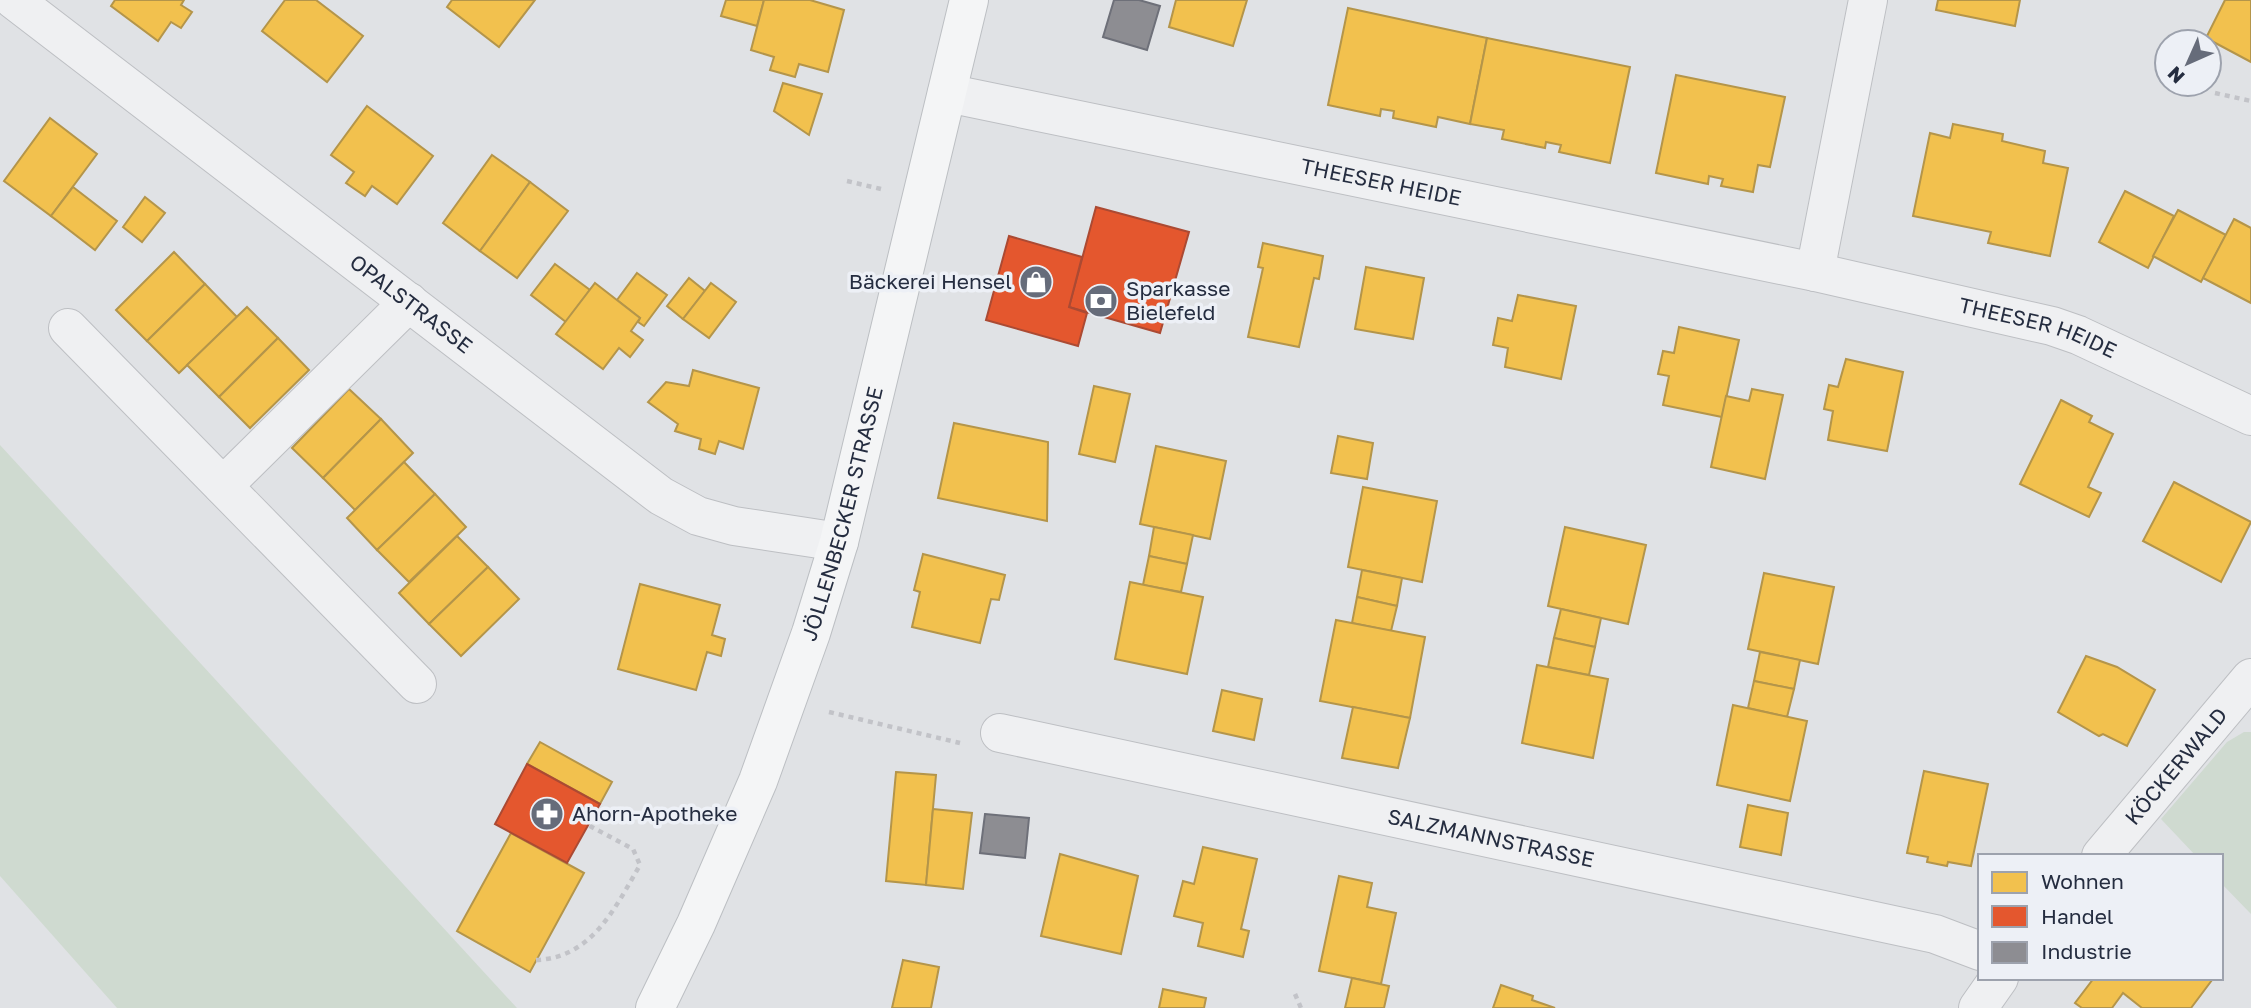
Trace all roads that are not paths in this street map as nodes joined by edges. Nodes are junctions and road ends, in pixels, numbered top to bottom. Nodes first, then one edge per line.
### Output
1 (14, 0) edge
2 (969, 0) edge
3 (1868, 0) edge
4 (947, 93) junction
5 (1815, 272) junction
6 (409, 302) junction
7 (68, 328) dead end
8 (2251, 416) edge
9 (223, 486) junction
10 (839, 542) junction
11 (2251, 678) edge
12 (417, 684) dead end
13 (1000, 733) road end
14 (2103, 854) edge
15 (1978, 950) edge
16 (1998, 980) edge
17 (655, 1008) edge
18 (1978, 1008) edge

1 - 6 street, OPALSTRASSE
2 - 4 main road, JÖLLENBECKER STRASSE
3 - 5 street
4 - 5 street, THEESER HEIDE
4 - 10 main road, JÖLLENBECKER STRASSE
5 - 8 street, THEESER HEIDE
6 - 9 street
6 - 10 street, OPALSTRASSE
7 - 9 street
9 - 12 street
10 - 17 main road, JÖLLENBECKER STRASSE
11 - 14 street, KÖCKERWALD
13 - 15 street, SALZMANNSTRASSE
16 - 18 street

